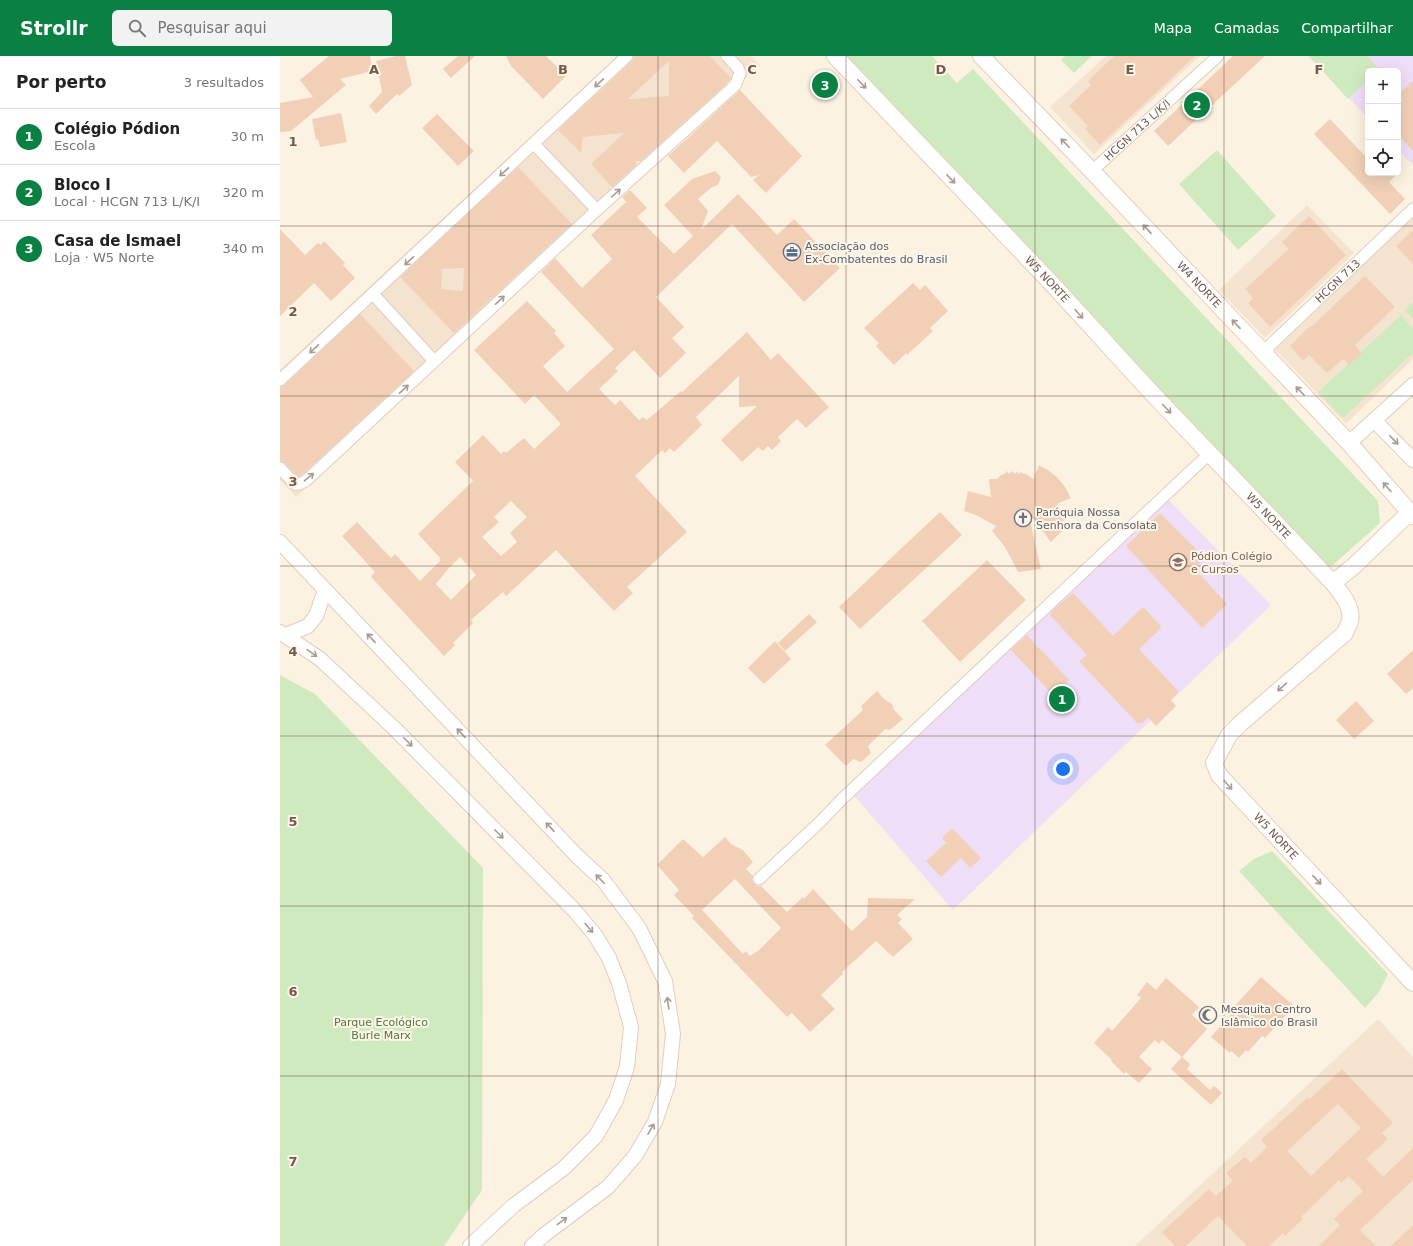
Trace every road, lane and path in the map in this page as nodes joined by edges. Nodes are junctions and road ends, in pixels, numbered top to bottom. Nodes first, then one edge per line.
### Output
1 (627, 56) edge
2 (727, 56) edge
3 (835, 56) edge
4 (981, 56) edge
5 (1218, 56) edge
6 (534, 144) junction
7 (1092, 171) junction
8 (1413, 209) edge
9 (597, 210) junction
10 (373, 294) junction
11 (1263, 352) junction
12 (434, 361) junction
13 (280, 380) edge
14 (1413, 385) edge
15 (1374, 420) junction
16 (1349, 443) junction
17 (1210, 453) junction
18 (1413, 460) edge
19 (280, 468) edge
20 (1411, 514) edge
21 (280, 542) edge
22 (1333, 583) junction
23 (325, 590) junction
24 (283, 633) edge
25 (759, 879) dead end
26 (1413, 983) edge
27 (470, 1246) edge
28 (532, 1246) edge

1 -> 6 street
9 -> 2 street
3 -> 17 main road, W5 NORTE
7 -> 4 main road, W4 NORTE
5 - 7 street, HCGN 713 L/K/I
6 - 9 street
6 -> 10 street
11 -> 7 main road, W4 NORTE
8 - 11 street, HCGN 713
12 -> 9 street
10 - 12 street
10 -> 13 street
16 -> 11 main road, W4 NORTE
19 -> 12 street
14 - 15 street
15 - 16 street
15 -> 18 street
20 -> 16 main road, W4 NORTE
17 - 22 main road, W5 NORTE
17 - 25 street
20 - 22 main road
21 - 23 street
22 -> 26 main road, W5 NORTE
23 - 24 street
28 -> 23 street
24 -> 27 street

